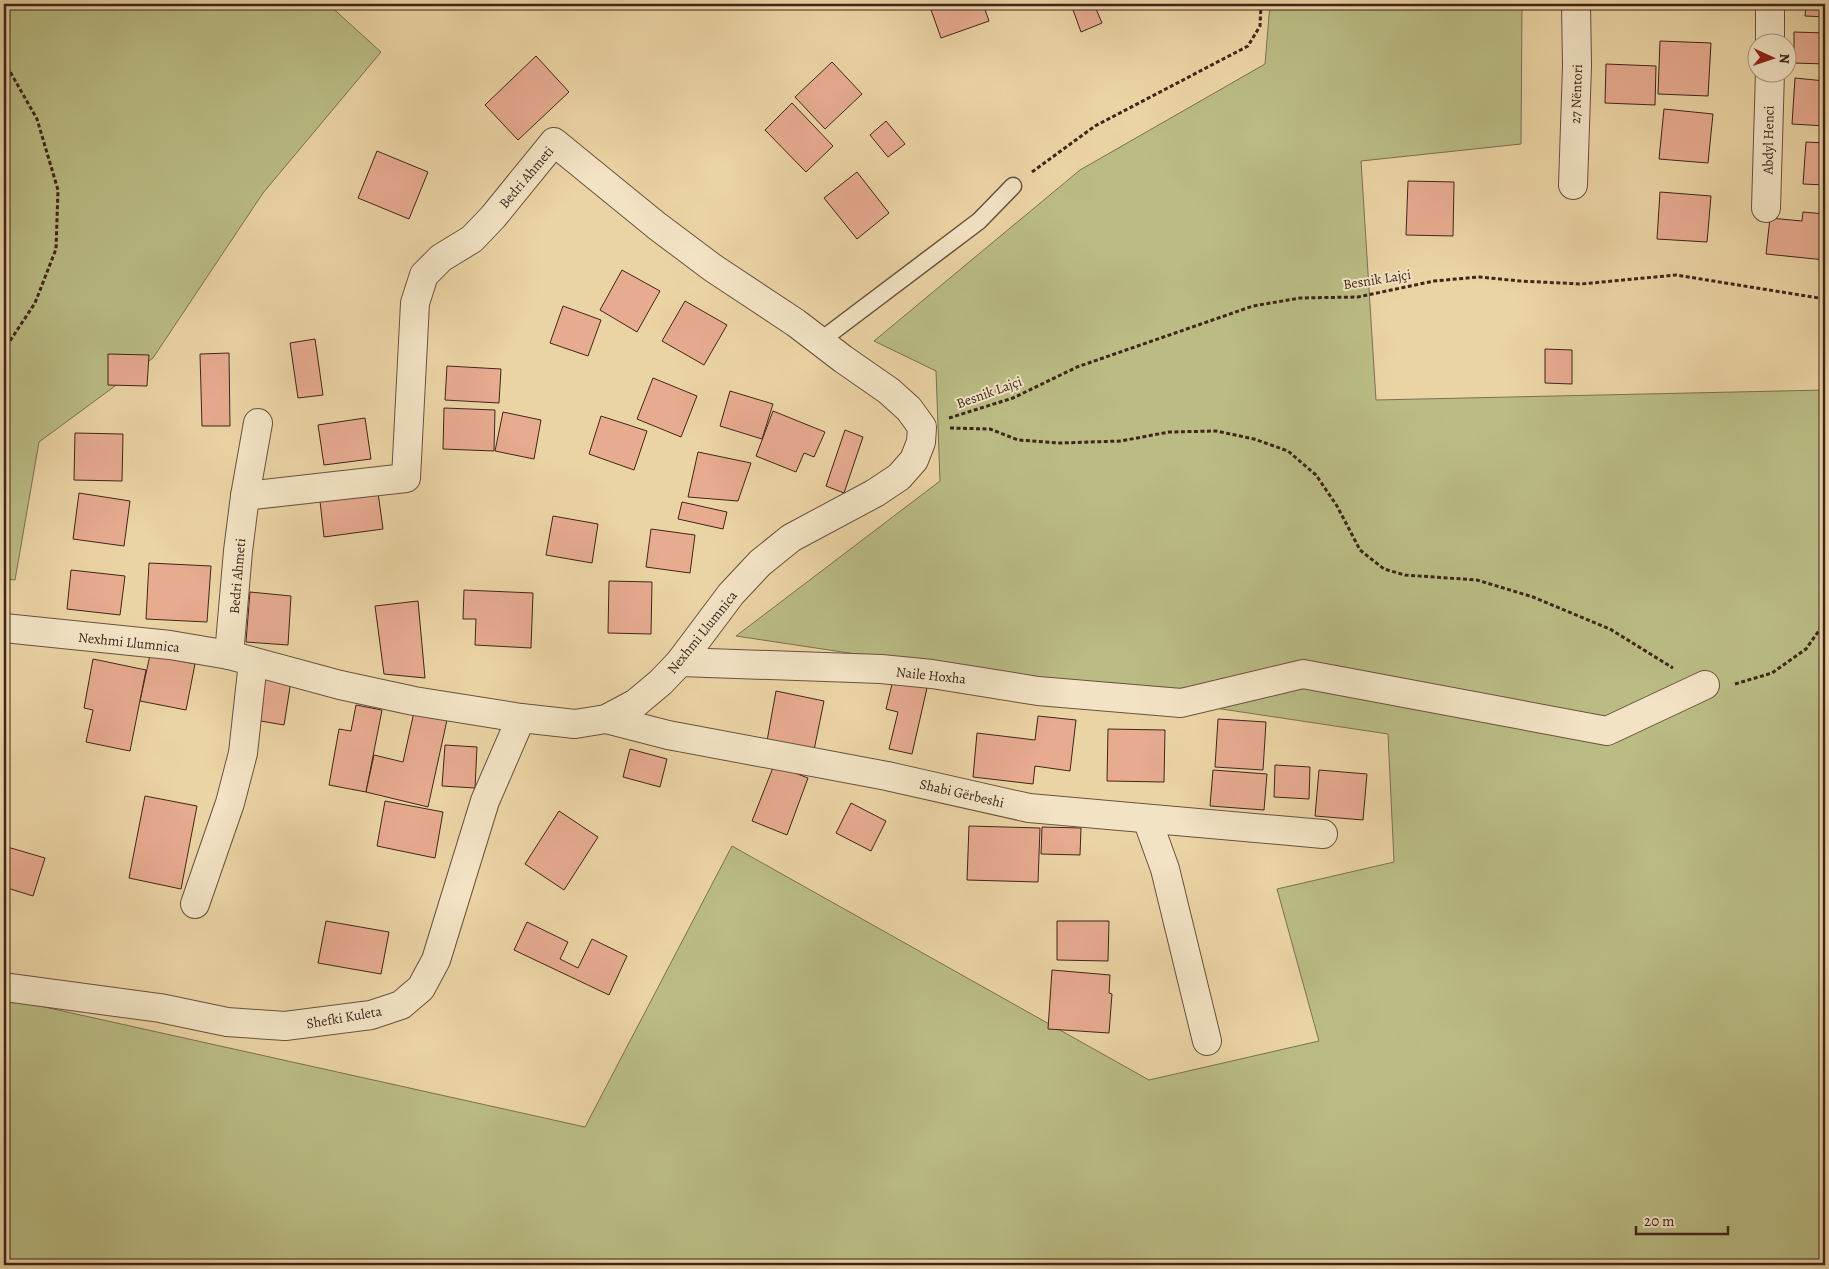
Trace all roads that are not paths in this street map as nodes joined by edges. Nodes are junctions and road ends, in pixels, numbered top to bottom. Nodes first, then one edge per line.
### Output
1 (1576, 4) edge
2 (1770, 4) edge
3 (1770, 32) edge
4 (1770, 82) edge
5 (1573, 185) dead end
6 (1013, 186) road end
7 (1766, 208) dead end
8 (820, 342) junction
9 (258, 423) dead end
10 (922, 427) joint
11 (245, 496) junction
12 (5, 633) edge
13 (241, 659) junction
14 (680, 662) junction
15 (1705, 685) road end
16 (521, 718) junction
17 (606, 719) junction
18 (1147, 819) junction
19 (1323, 834) dead end
20 (195, 904) dead end
21 (4, 987) edge
22 (1207, 1041) dead end

1 - 5 street, 27 Nëntori
2 - 3 street
4 - 7 street, Abdyl Henci
6 - 8 lane
8 - 10 street, Bedri Ahmeti
8 - 11 street, Bedri Ahmeti
9 - 11 street, Bedri Ahmeti
10 - 14 street, Nexhmi Llumnica
11 - 13 street, Bedri Ahmeti
12 - 13 street, Nexhmi Llumnica
13 - 16 street, Nexhmi Llumnica
13 - 20 street
14 - 15 street, Naile Hoxha
14 - 17 street, Nexhmi Llumnica
16 - 17 street, Nexhmi Llumnica
16 - 21 street, Shefki Kuleta
17 - 18 street, Shabi Gërbeshi
18 - 19 street, Shabi Gërbeshi
18 - 22 street

